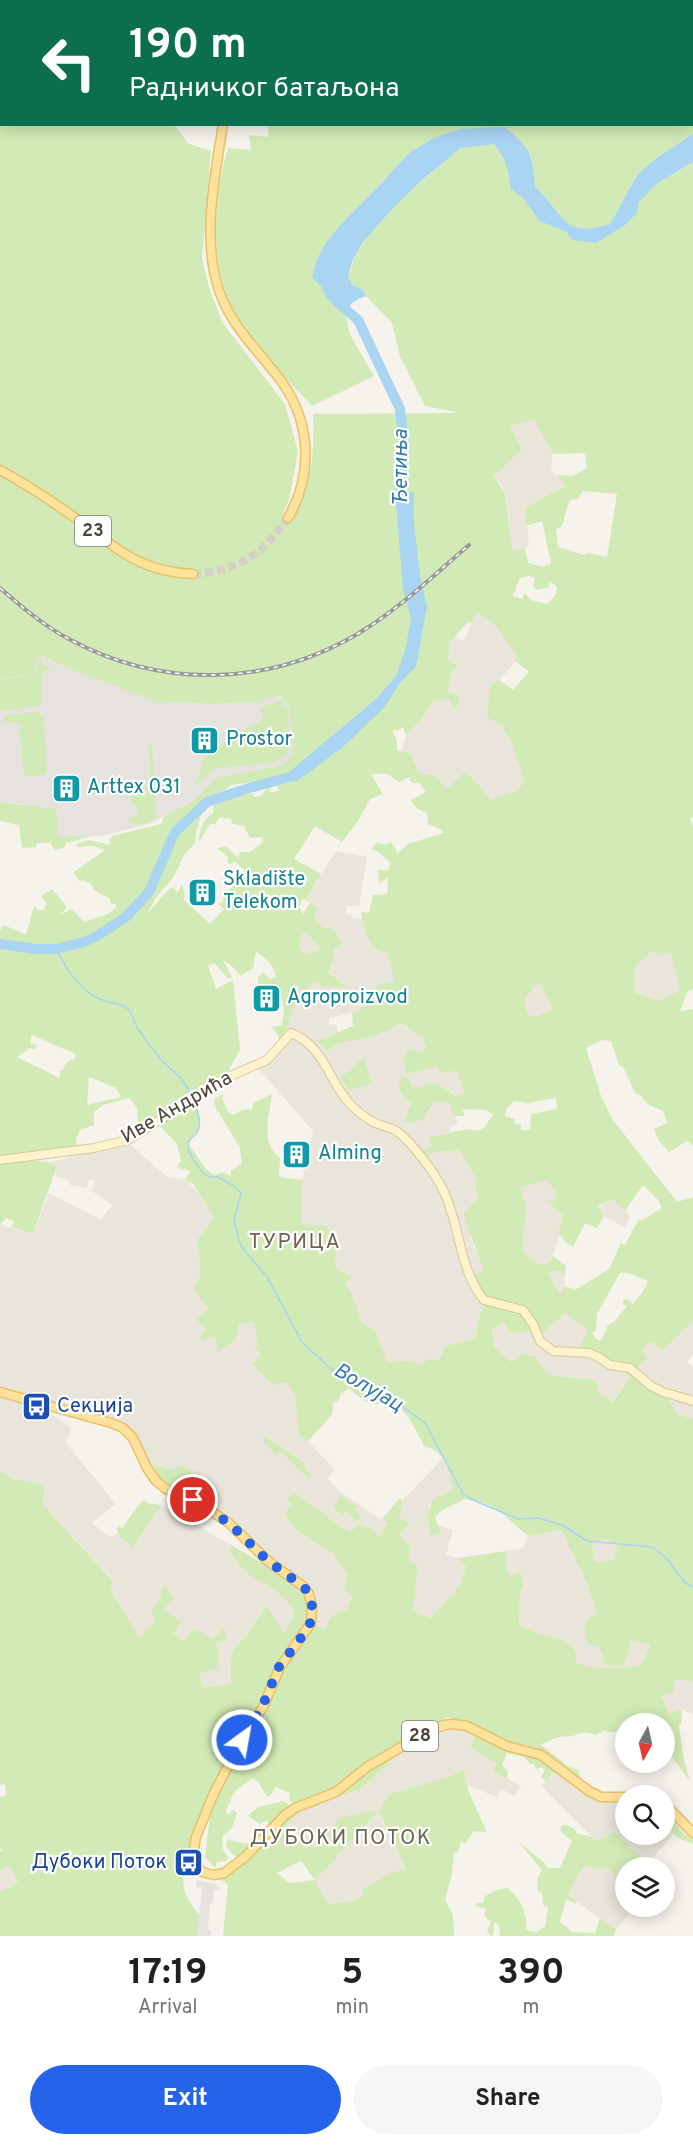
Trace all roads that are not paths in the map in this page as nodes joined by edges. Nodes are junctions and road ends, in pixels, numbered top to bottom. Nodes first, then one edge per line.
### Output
1 (223, 126) edge
2 (0, 470) edge
3 (288, 518) tunnel mouth
4 (193, 574) tunnel mouth
5 (0, 1160) edge
6 (0, 1392) edge
7 (693, 1401) edge
8 (615, 1797) edge
9 (675, 1814) edge
10 (693, 1833) edge

1 - 3 main road
2 - 4 main road, 23
5 - 7 street, Иве Андрића
6 - 8 main road, 28
9 - 10 main road

